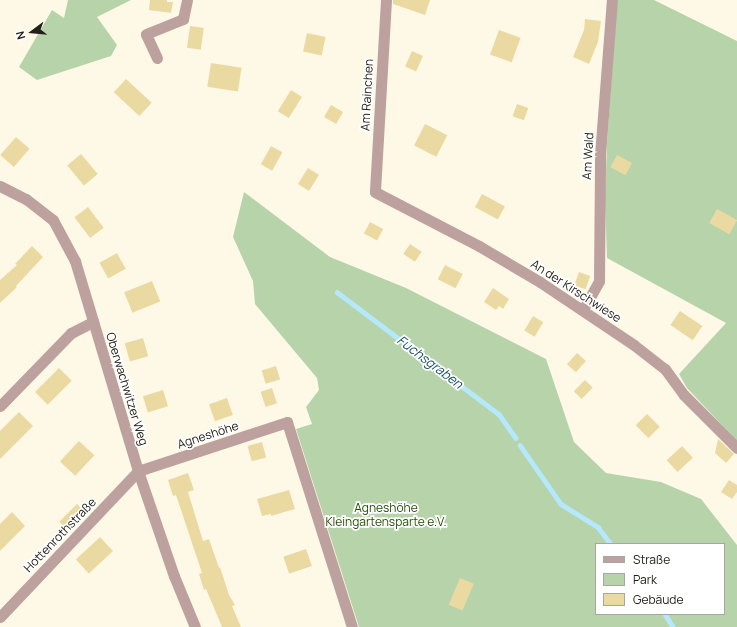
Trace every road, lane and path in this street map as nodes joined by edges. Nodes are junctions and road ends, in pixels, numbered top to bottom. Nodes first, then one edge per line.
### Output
1 (187, 0) edge
2 (386, 0) edge
3 (612, 0) edge
4 (157, 58) dead end
5 (0, 186) edge
6 (375, 192) joint
7 (583, 310) junction
8 (93, 322) junction
9 (0, 406) edge
10 (737, 448) edge
11 (138, 472) junction
12 (0, 617) edge
13 (195, 627) edge
14 (352, 627) edge

1 - 4 street
2 - 6 street, Am Rainchen
3 - 7 street, Am Wald
5 - 8 street, Oberwachwitzer Weg
6 - 7 street, An der Kirschwiese
7 - 10 street, An der Kirschwiese
8 - 9 street
8 - 11 street, Oberwachwitzer Weg
11 - 12 street, Hottenrothstraße
11 - 13 street, Oberwachwitzer Weg
11 - 14 street, Agneshöhe

